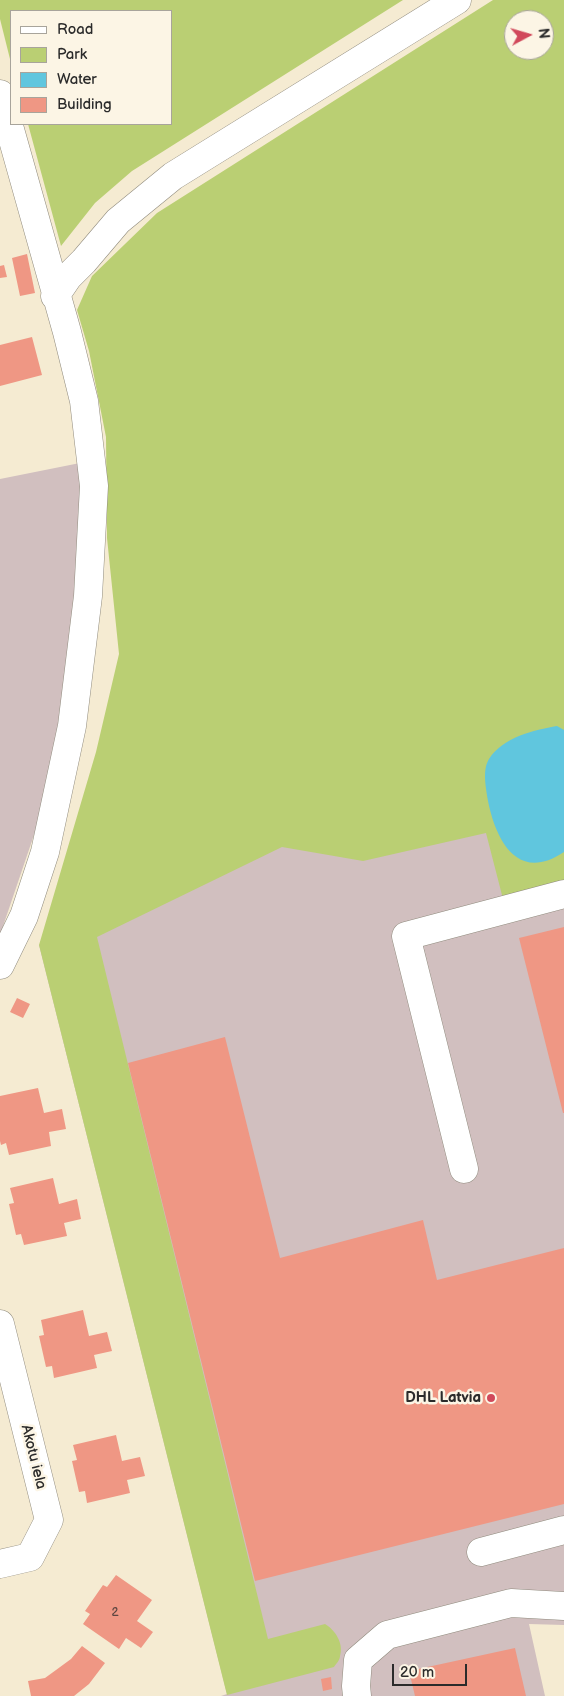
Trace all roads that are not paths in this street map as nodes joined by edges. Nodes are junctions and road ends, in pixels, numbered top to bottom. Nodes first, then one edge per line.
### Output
1 (457, 0) edge
2 (0, 94) edge
3 (55, 296) junction
4 (564, 894) edge
5 (0, 965) edge
6 (464, 1169) dead end
7 (0, 1324) edge
8 (564, 1530) edge
9 (480, 1552) dead end
10 (0, 1564) edge
11 (564, 1606) edge
12 (357, 1696) edge

1 - 3 street
2 - 3 street
3 - 5 street
4 - 6 street
7 - 10 street, Akotu iela
8 - 9 street
11 - 12 street

